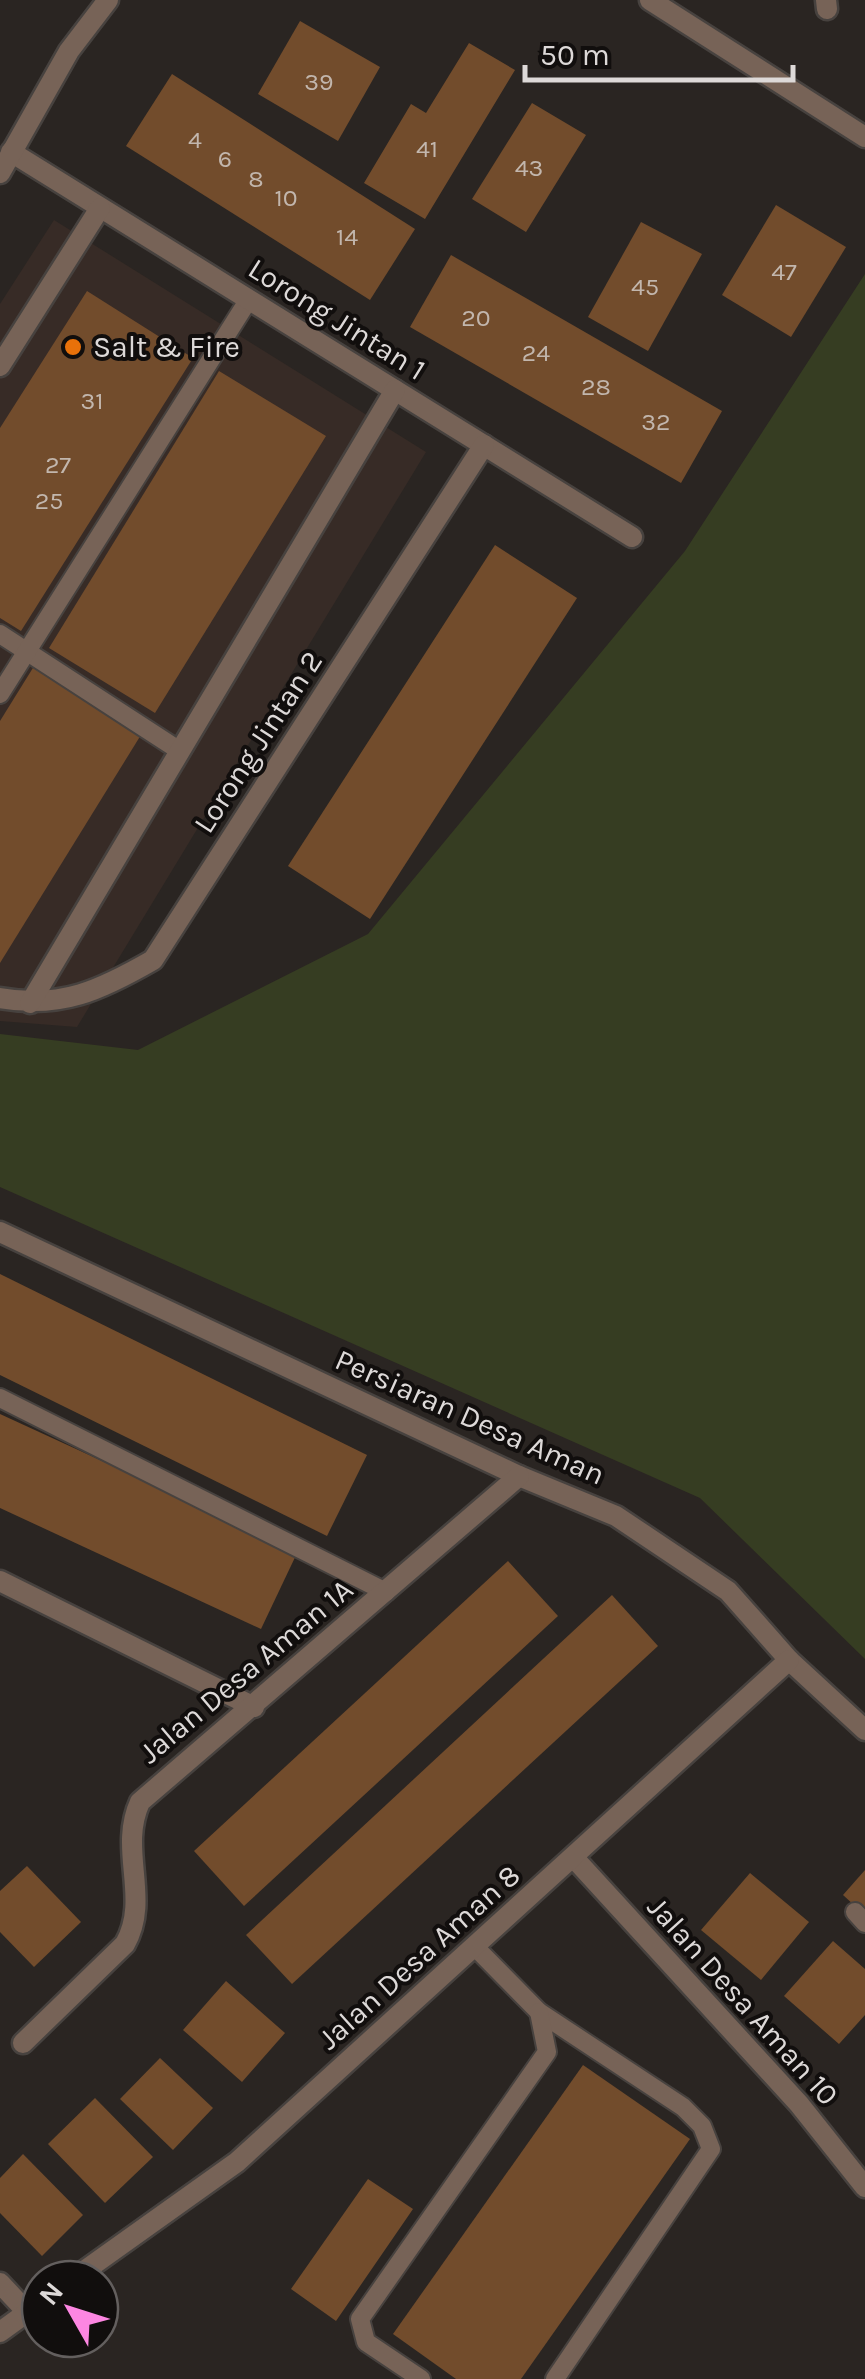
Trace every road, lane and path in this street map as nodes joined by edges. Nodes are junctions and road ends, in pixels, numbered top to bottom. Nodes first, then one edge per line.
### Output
1 (108, 0) edge
2 (650, 0) edge
3 (865, 138) edge
4 (11, 152) junction
5 (0, 173) edge
6 (100, 208) junction
7 (249, 300) junction
8 (0, 366) edge
9 (394, 390) junction
10 (484, 446) junction
11 (632, 537) dead end
12 (0, 634) edge
13 (27, 651) junction
14 (0, 694) edge
15 (180, 751) junction
16 (0, 998) edge
17 (30, 1004) junction
18 (0, 1232) edge
19 (0, 1398) edge
20 (519, 1476) junction
21 (0, 1580) edge
22 (386, 1592) junction
23 (789, 1660) junction
24 (254, 1707) junction
25 (865, 1730) edge
26 (574, 1858) junction
27 (475, 1947) junction
28 (539, 2012) junction
29 (23, 2043) dead end
30 (865, 2187) edge
31 (102, 2259) edge
32 (0, 2283) edge
33 (20, 2298) edge
34 (421, 2379) edge
35 (556, 2379) edge

1 - 4 street
2 - 3 street
4 - 5 street
4 - 6 street, Lorong Jintan 1
6 - 7 street, Lorong Jintan 1
6 - 8 street
7 - 9 street, Lorong Jintan 1
7 - 13 lane
9 - 10 street, Lorong Jintan 1
9 - 15 street, Lorong Jintan 2
10 - 11 street, Lorong Jintan 1
10 - 17 street, Lorong Jintan 2
12 - 13 lane
13 - 14 lane
13 - 15 lane
15 - 17 street, Lorong Jintan 2
16 - 17 street, Lorong Jintan 2
18 - 20 street, Persiaran Desa Aman
19 - 22 lane
20 - 22 street, Jalan Desa Aman 1A
20 - 23 street, Persiaran Desa Aman
21 - 24 street
22 - 24 street, Jalan Desa Aman 1A
23 - 25 street, Persiaran Desa Aman
23 - 26 street, Jalan Desa Aman 8
24 - 29 street, Jalan Desa Aman 1A
26 - 27 street, Jalan Desa Aman 8
26 - 30 street, Jalan Desa Aman 10
27 - 28 lane
27 - 31 street, Jalan Desa Aman 8
28 - 34 lane
28 - 35 lane
32 - 33 street

